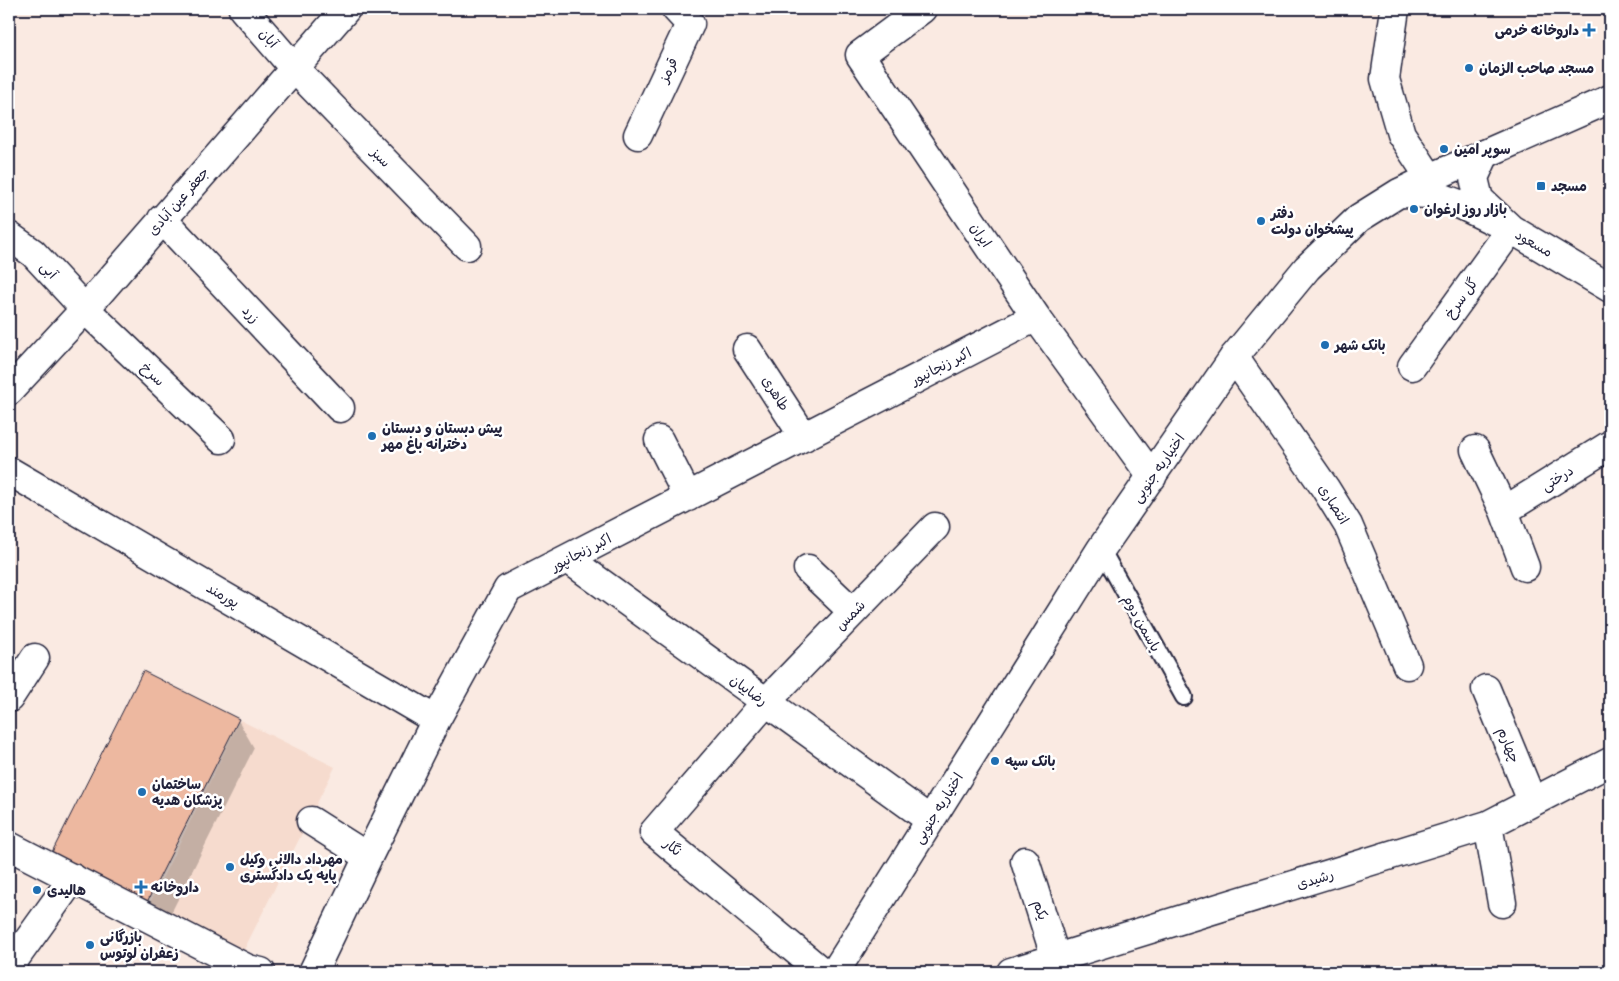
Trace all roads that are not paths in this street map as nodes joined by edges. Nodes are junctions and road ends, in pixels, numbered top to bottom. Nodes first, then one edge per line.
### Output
1 (243, 9) edge
2 (346, 9) edge
3 (676, 9) edge
4 (922, 9) edge
5 (1395, 9) edge
6 (294, 68) junction
7 (1610, 99) edge
8 (638, 135) dead end
9 (1485, 154) junction
10 (1430, 178) junction
11 (1400, 193) junction
12 (162, 219) junction
13 (1511, 230) junction
14 (9, 236) edge
15 (467, 246) dead end
16 (1610, 288) edge
17 (85, 308) junction
18 (1036, 317) junction
19 (747, 349) dead end
20 (1234, 358) junction
21 (1412, 366) dead end
22 (9, 392) edge
23 (340, 408) dead end
24 (804, 437) junction
25 (221, 439) dead end
26 (659, 440) dead end
27 (1610, 444) edge
28 (1475, 450) dead end
29 (9, 471) edge
30 (1152, 477) junction
31 (688, 496) junction
32 (1504, 511) junction
33 (934, 527) dead end
34 (1101, 549) junction
35 (568, 559) junction
36 (1525, 567) dead end
37 (808, 569) dead end
38 (853, 612) junction
39 (35, 658) dead end
40 (1407, 665) dead end
41 (1486, 689) dead end
42 (1184, 697) dead end
43 (9, 698) edge
44 (766, 702) junction
45 (436, 720) junction
46 (1610, 762) edge
47 (1532, 801) junction
48 (930, 820) junction
49 (311, 821) dead end
50 (1488, 825) junction
51 (9, 846) edge
52 (368, 857) junction
53 (1025, 861) dead end
54 (73, 878) junction
55 (1502, 903) dead end
56 (1056, 959) junction
57 (9, 967) edge
58 (254, 971) edge
59 (313, 972) edge
60 (822, 972) edge
61 (835, 972) edge
62 (1011, 972) edge

1 - 6 street, آبان
2 - 6 street, جعفر عین آبادی
3 - 8 street, قرمز
4 - 18 street, ایران
5 - 10 street
6 - 12 street, جعفر عین آبادی
6 - 15 street, سبز
7 - 9 street, اختیاریه جنوبی
9 - 10 street, اختیاریه جنوبی
9 - 13 street, مسعود
10 - 11 street, اختیاریه جنوبی
11 - 13 street
11 - 20 street, اختیاریه جنوبی
12 - 17 street, جعفر عین آبادی
12 - 23 street, زرد
13 - 16 street, مسعود
13 - 21 street, گل سرخ
14 - 17 street, آبی
17 - 22 street, جعفر عین آبادی
17 - 25 street, سرخ
18 - 24 street, اکبر زنجانپور
18 - 30 street, ایران
19 - 24 street, طاهری
20 - 30 street, اختیاریه جنوبی
20 - 40 street, انتصاری
24 - 31 street, اکبر زنجانپور
26 - 31 street
27 - 32 street, درختی
28 - 32 street
29 - 45 street, پورمند
30 - 34 street, اختیاریه جنوبی
31 - 35 street, اکبر زنجانپور
32 - 36 street
33 - 38 street, شمس
34 - 42 lane, یاسمن دوم
34 - 48 street, اختیاریه جنوبی
35 - 44 street, رضاییان
35 - 45 street, اکبر زنجانپور
37 - 38 street
38 - 44 street, شمس
39 - 43 street
41 - 47 street, چهارم
44 - 48 street, رضاییان
44 - 60 street, نگار
45 - 52 street, اکبر زنجانپور
46 - 47 street, رشیدی
47 - 50 street, رشیدی
48 - 61 street, اختیاریه جنوبی
49 - 52 street
50 - 55 street
50 - 56 street, رشیدی
51 - 54 street
52 - 59 street, اکبر زنجانپور
53 - 56 street, یکم
54 - 57 street
54 - 58 street
56 - 62 street, رشیدی

